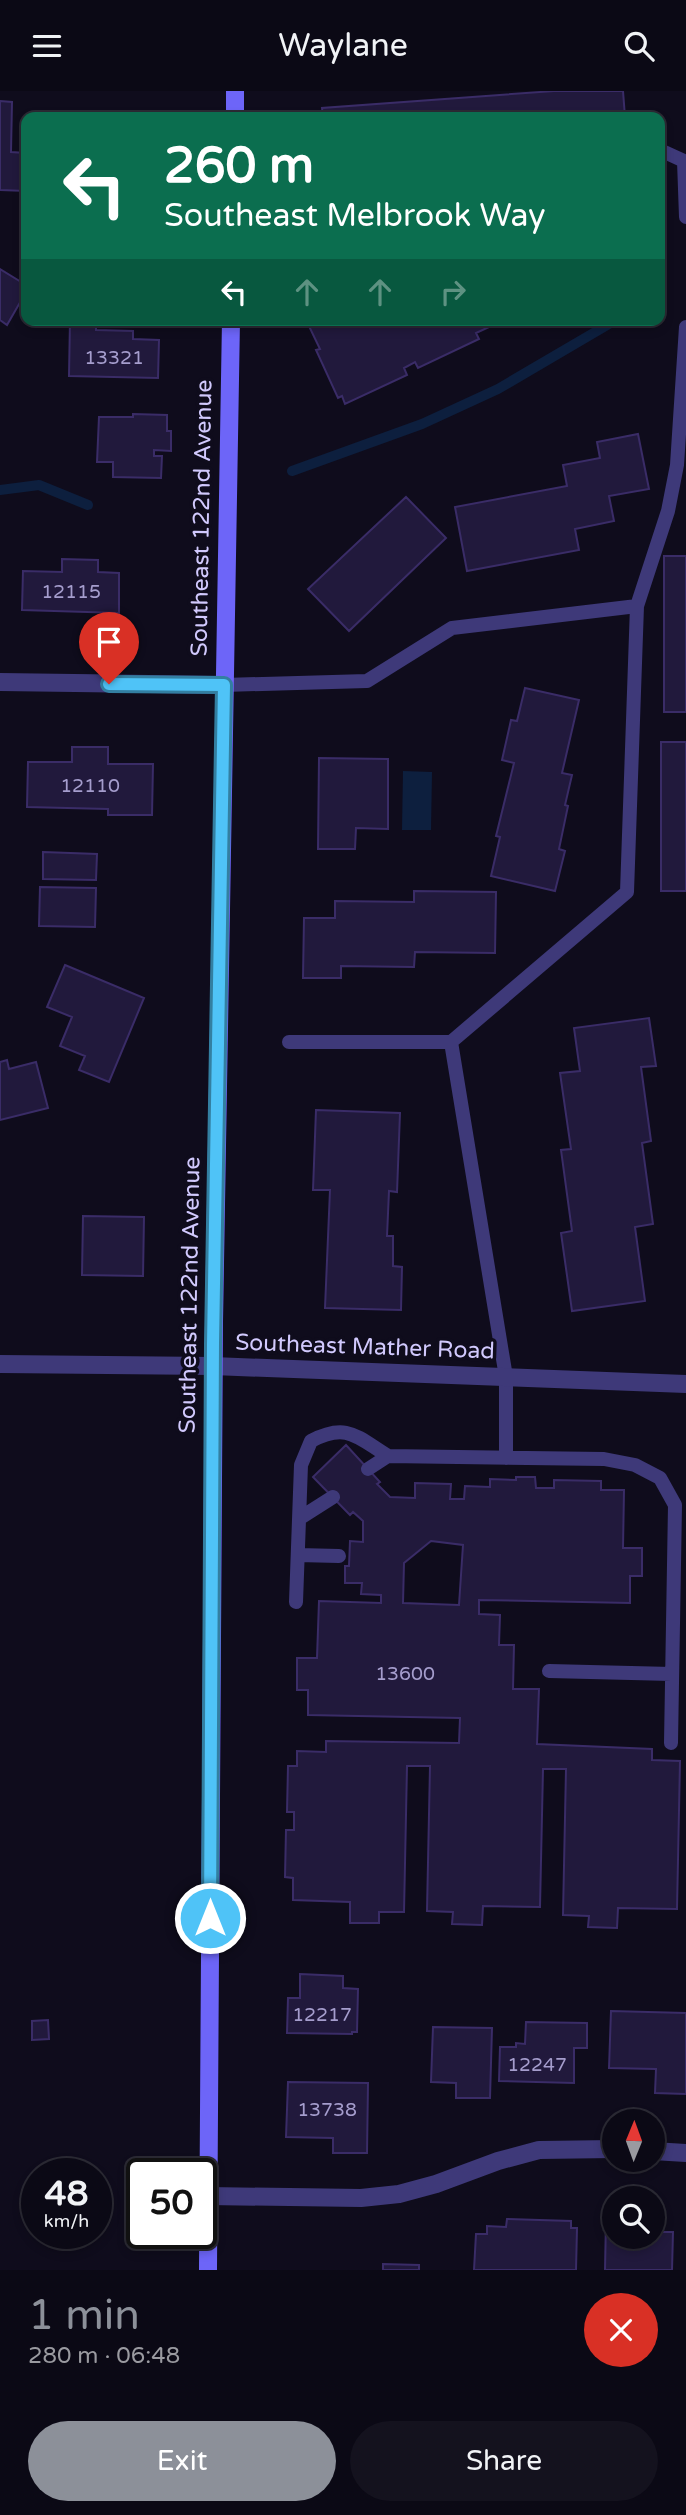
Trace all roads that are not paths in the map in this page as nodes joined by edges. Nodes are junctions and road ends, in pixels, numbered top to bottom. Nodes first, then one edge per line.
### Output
1 (235, 91) edge
2 (235, 112) edge
3 (665, 152) edge
4 (686, 217) edge
5 (231, 326) edge
6 (686, 327) edge
7 (637, 606) junction
8 (0, 683) edge
9 (224, 685) junction
10 (289, 1042) dead end
11 (451, 1042) junction
12 (0, 1364) edge
13 (213, 1366) junction
14 (506, 1377) junction
15 (686, 1384) edge
16 (388, 1456) junction
17 (506, 1458) junction
18 (368, 1469) dead end
19 (333, 1497) dead end
20 (300, 1518) junction
21 (298, 1555) junction
22 (339, 1556) dead end
23 (296, 1602) dead end
24 (550, 1671) dead end
25 (672, 1674) junction
26 (671, 1743) dead end
27 (602, 2149) edge
28 (665, 2152) edge
29 (686, 2153) edge
30 (208, 2158) edge
31 (217, 2196) edge
32 (208, 2249) edge
33 (208, 2270) edge

1 - 2 main road
3 - 4 lane
5 - 9 main road, Southeast 122nd Avenue
6 - 7 lane
7 - 9 lane
7 - 11 lane
8 - 9 street
9 - 13 main road, Southeast 122nd Avenue
10 - 11 lane
11 - 14 lane
12 - 13 street, Southeast Mather Road
13 - 14 street, Southeast Mather Road
13 - 30 main road, Southeast 122nd Avenue
14 - 15 street, Southeast Mather Road
14 - 17 lane
16 - 17 lane
16 - 18 lane
16 - 20 lane
17 - 25 lane
19 - 20 lane
20 - 21 lane
21 - 22 lane
21 - 23 lane
24 - 25 lane
25 - 26 lane
27 - 31 street
28 - 29 street
32 - 33 main road, Southeast 122nd Avenue

